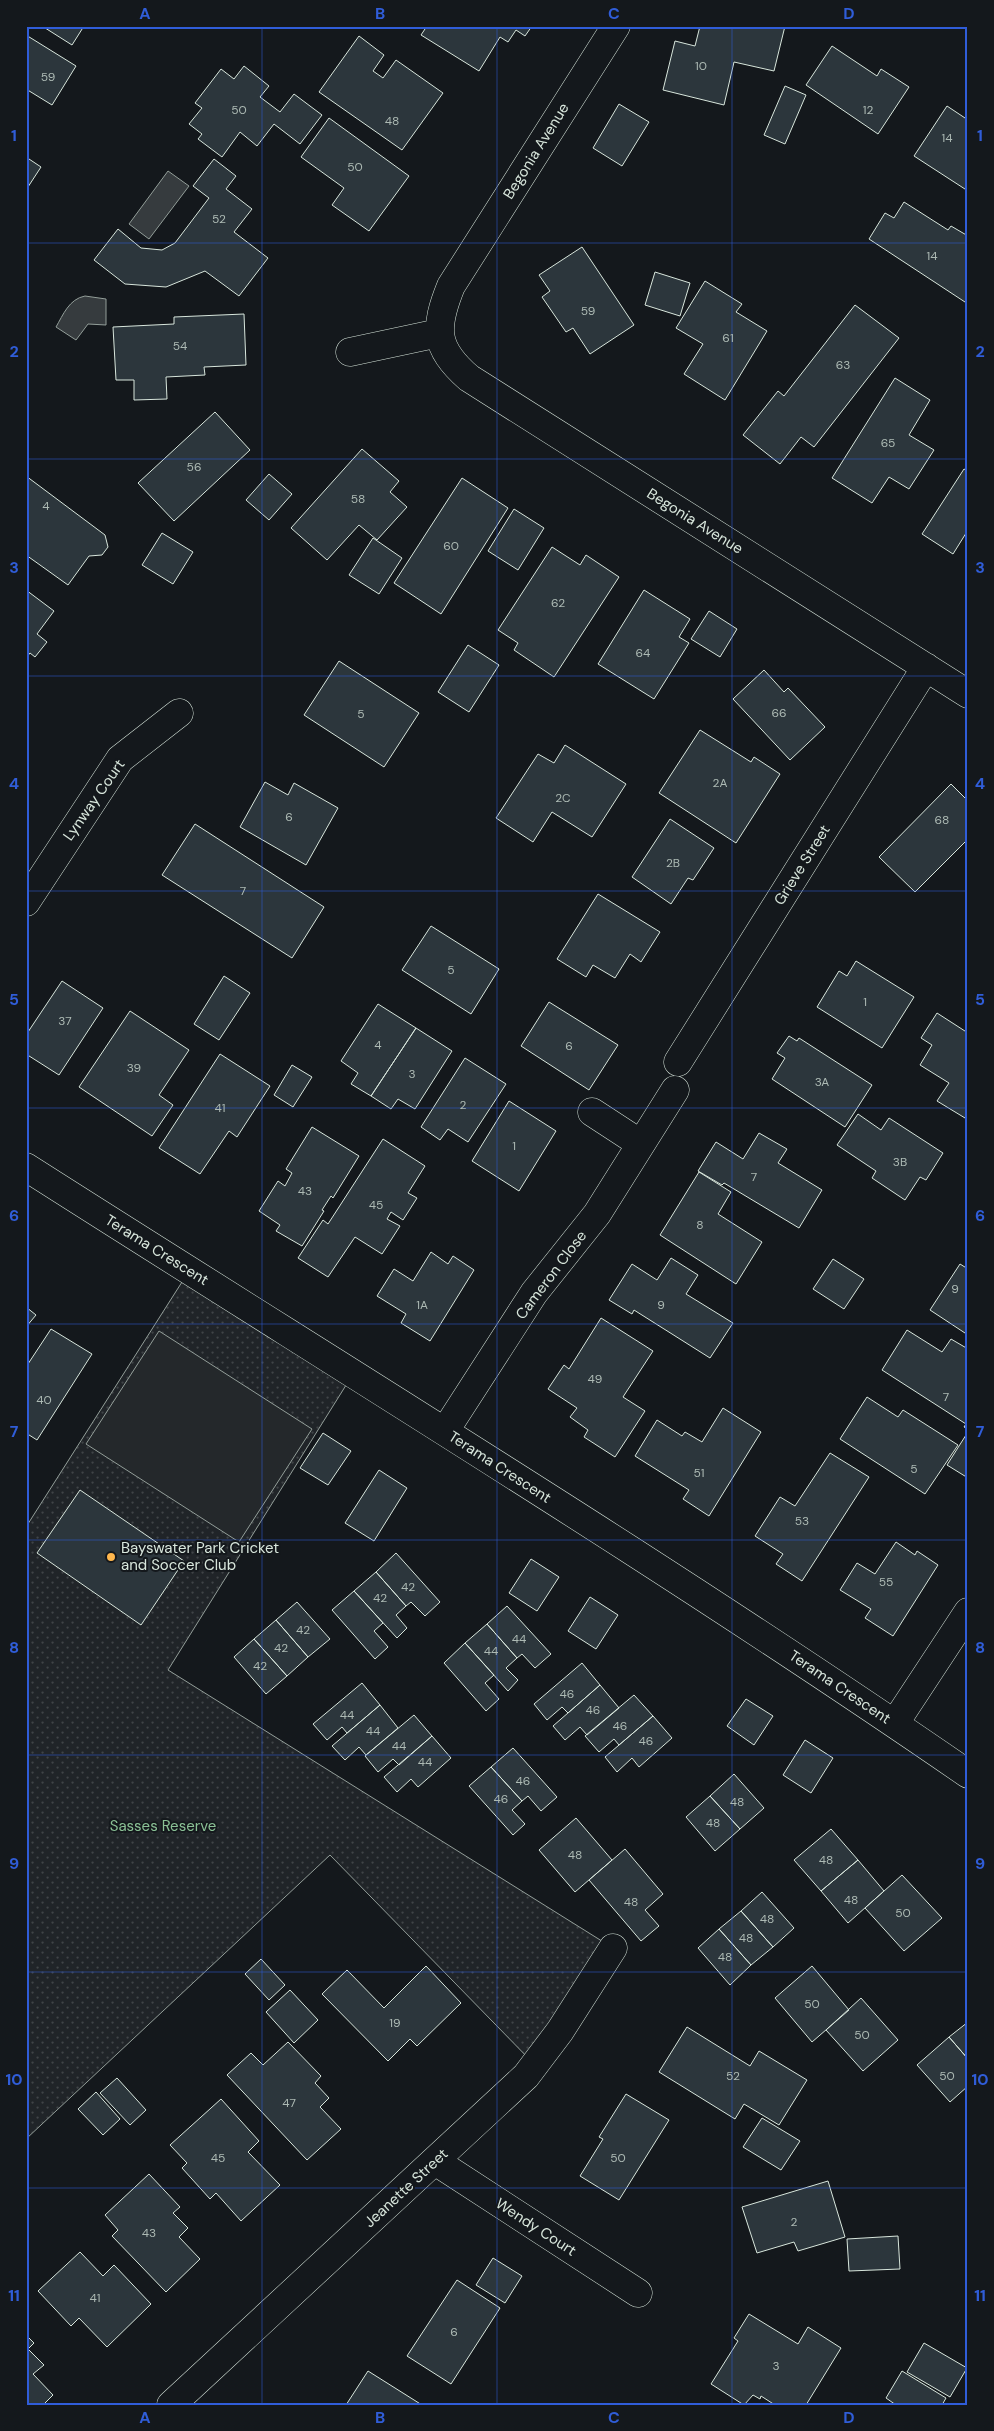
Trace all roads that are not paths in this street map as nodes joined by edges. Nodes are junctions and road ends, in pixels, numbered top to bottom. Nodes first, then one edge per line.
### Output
1 (616, 26) edge
2 (438, 333) junction
3 (350, 352) dead end
4 (926, 668) junction
5 (968, 694) edge
6 (179, 713) dead end
7 (26, 902) edge
8 (678, 1062) dead end
9 (675, 1090) dead end
10 (592, 1112) dead end
11 (641, 1144) junction
12 (26, 1167) edge
13 (445, 1432) junction
14 (968, 1612) edge
15 (895, 1723) junction
16 (968, 1774) edge
17 (613, 1948) dead end
18 (435, 2161) junction
19 (638, 2293) dead end
20 (171, 2405) edge

1 - 2 street, Begonia Avenue
2 - 3 street
2 - 4 street, Begonia Avenue
4 - 5 street, Begonia Avenue
4 - 8 street, Grieve Street
6 - 7 street, Lynway Court
9 - 11 street, Cameron Close
10 - 11 street
11 - 13 street, Cameron Close
12 - 13 street, Terama Crescent
13 - 15 street, Terama Crescent
14 - 15 street
15 - 16 street, Terama Crescent
17 - 18 street, Jeanette Street
18 - 19 street, Wendy Court
18 - 20 street, Jeanette Street

